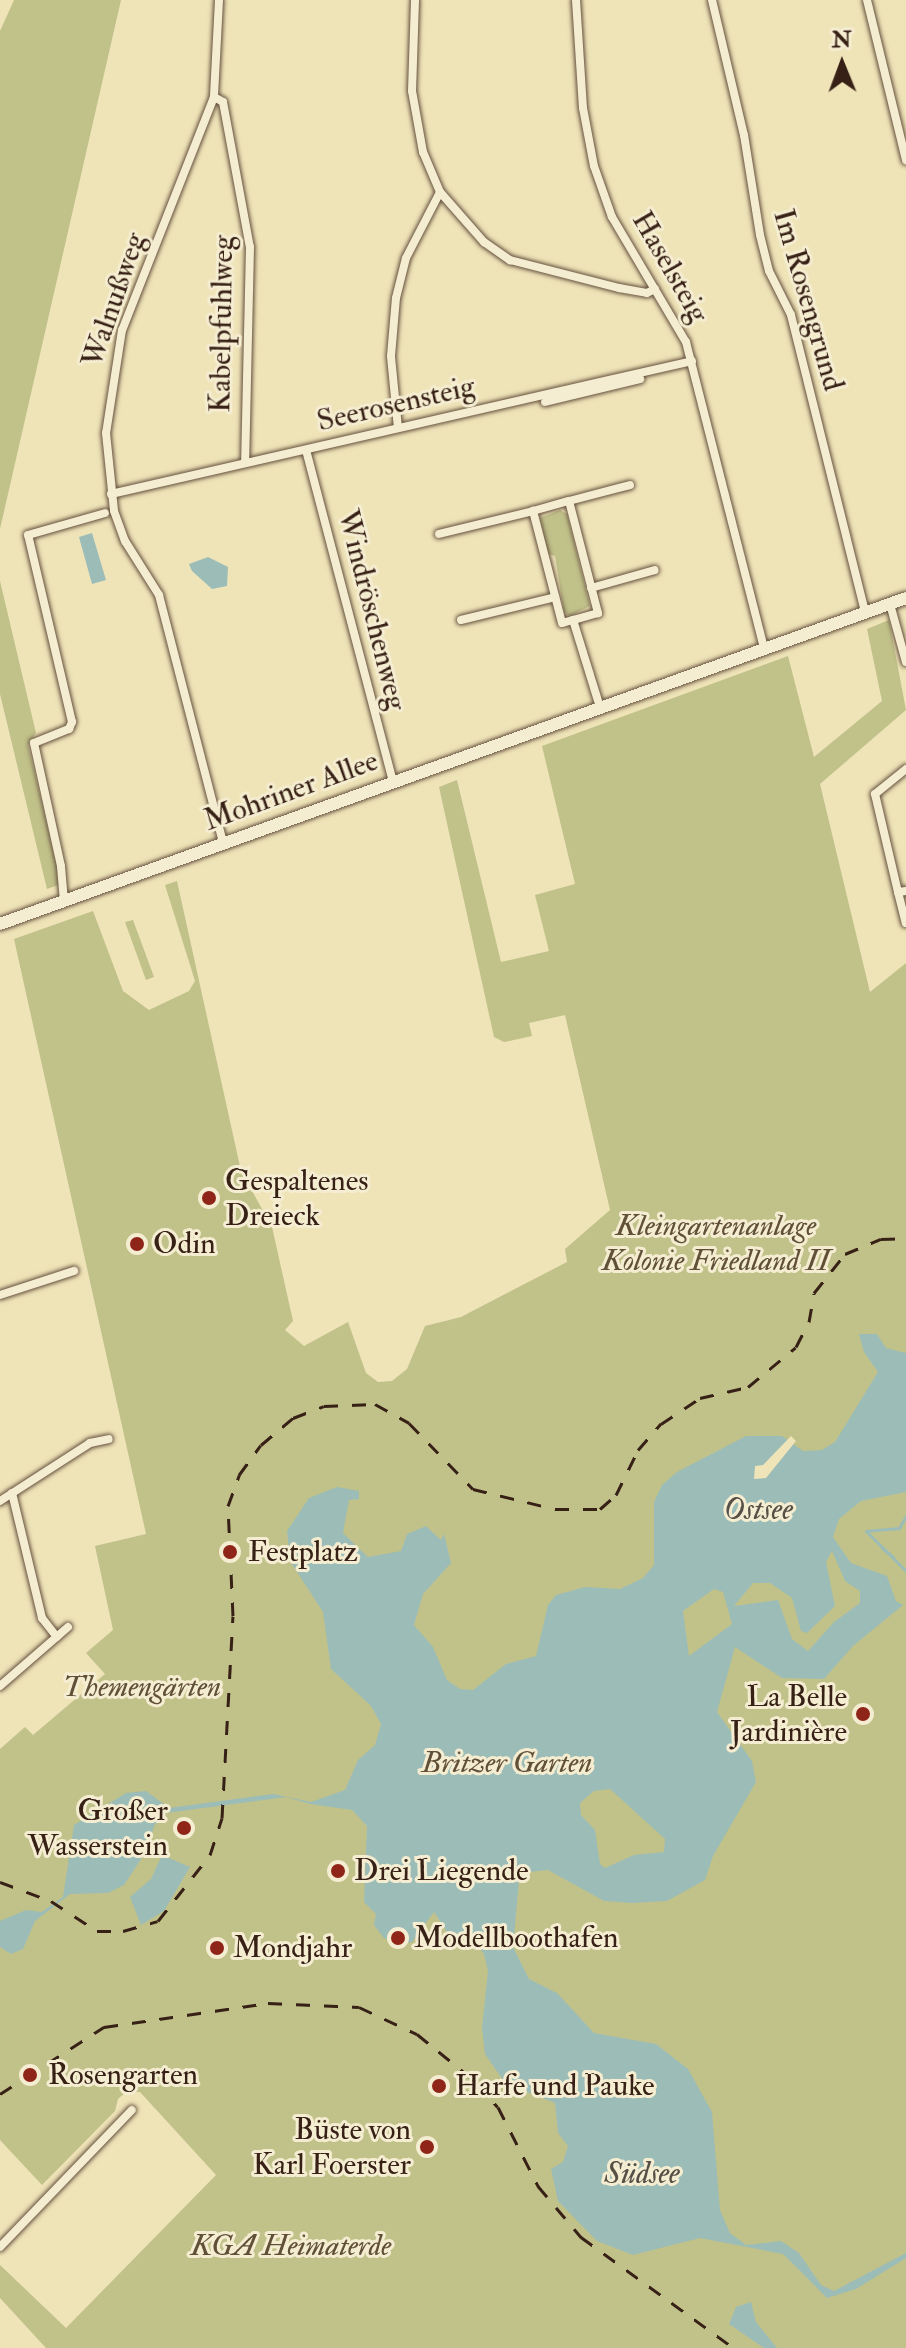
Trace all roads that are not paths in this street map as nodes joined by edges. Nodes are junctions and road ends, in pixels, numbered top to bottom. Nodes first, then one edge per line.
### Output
1 (219, 0) edge
2 (415, 0) edge
3 (576, 0) edge
4 (712, 0) edge
5 (867, 0) edge
6 (214, 97) junction
7 (906, 160) edge
8 (440, 192) junction
9 (655, 289) junction
10 (692, 361) junction
11 (640, 379) dead end
12 (545, 402) dead end
13 (398, 428) junction
14 (306, 450) junction
15 (245, 463) junction
16 (630, 485) dead end
17 (111, 494) junction
18 (569, 501) junction
19 (533, 511) junction
20 (105, 513) dead end
21 (439, 534) dead end
22 (655, 570) dead end
23 (591, 588) junction
24 (555, 597) junction
25 (906, 598) edge
26 (890, 604) junction
27 (865, 612) junction
28 (461, 620) dead end
29 (573, 620) junction
30 (764, 649) junction
31 (906, 662) edge
32 (600, 707) junction
33 (906, 769) edge
34 (393, 782) junction
35 (223, 843) junction
36 (902, 891) edge
37 (64, 901) junction
38 (906, 923) edge
39 (0, 924) edge
40 (74, 1271) dead end
41 (0, 1295) edge
42 (109, 1439) dead end
43 (12, 1493) junction
44 (0, 1501) edge
45 (68, 1627) dead end
46 (57, 1637) junction
47 (0, 1686) edge
48 (132, 2110) dead end
49 (0, 2247) edge

1 - 6 street, Walnußweg
2 - 8 street
3 - 9 street, Haselsteig
4 - 27 street, Im Rosengrund
5 - 7 street
6 - 15 street, Kabelpfuhlweg
6 - 17 street, Walnußweg
8 - 9 street
8 - 13 street
9 - 10 street, Haselsteig
10 - 13 street, Seerosensteig
10 - 30 street, Haselsteig
11 - 12 street
13 - 14 street, Seerosensteig
14 - 15 street, Seerosensteig
14 - 34 street, Windröschenweg
15 - 17 street, Seerosensteig
16 - 18 street
17 - 35 street, Walnußweg
18 - 19 street
18 - 23 street
19 - 21 street
19 - 24 street
20 - 37 street
22 - 23 street
23 - 29 street
24 - 28 street
24 - 29 street
25 - 26 main road, Mohriner Allee
26 - 27 main road, Mohriner Allee
26 - 31 street
27 - 30 main road, Mohriner Allee
29 - 32 street
30 - 32 main road, Mohriner Allee
32 - 34 main road, Mohriner Allee
33 - 36 street
34 - 35 main road, Mohriner Allee
35 - 37 main road, Mohriner Allee
36 - 38 street
37 - 39 main road, Mohriner Allee
40 - 41 street
42 - 43 street
43 - 44 street
43 - 46 street
45 - 46 street
46 - 47 street
48 - 49 street

